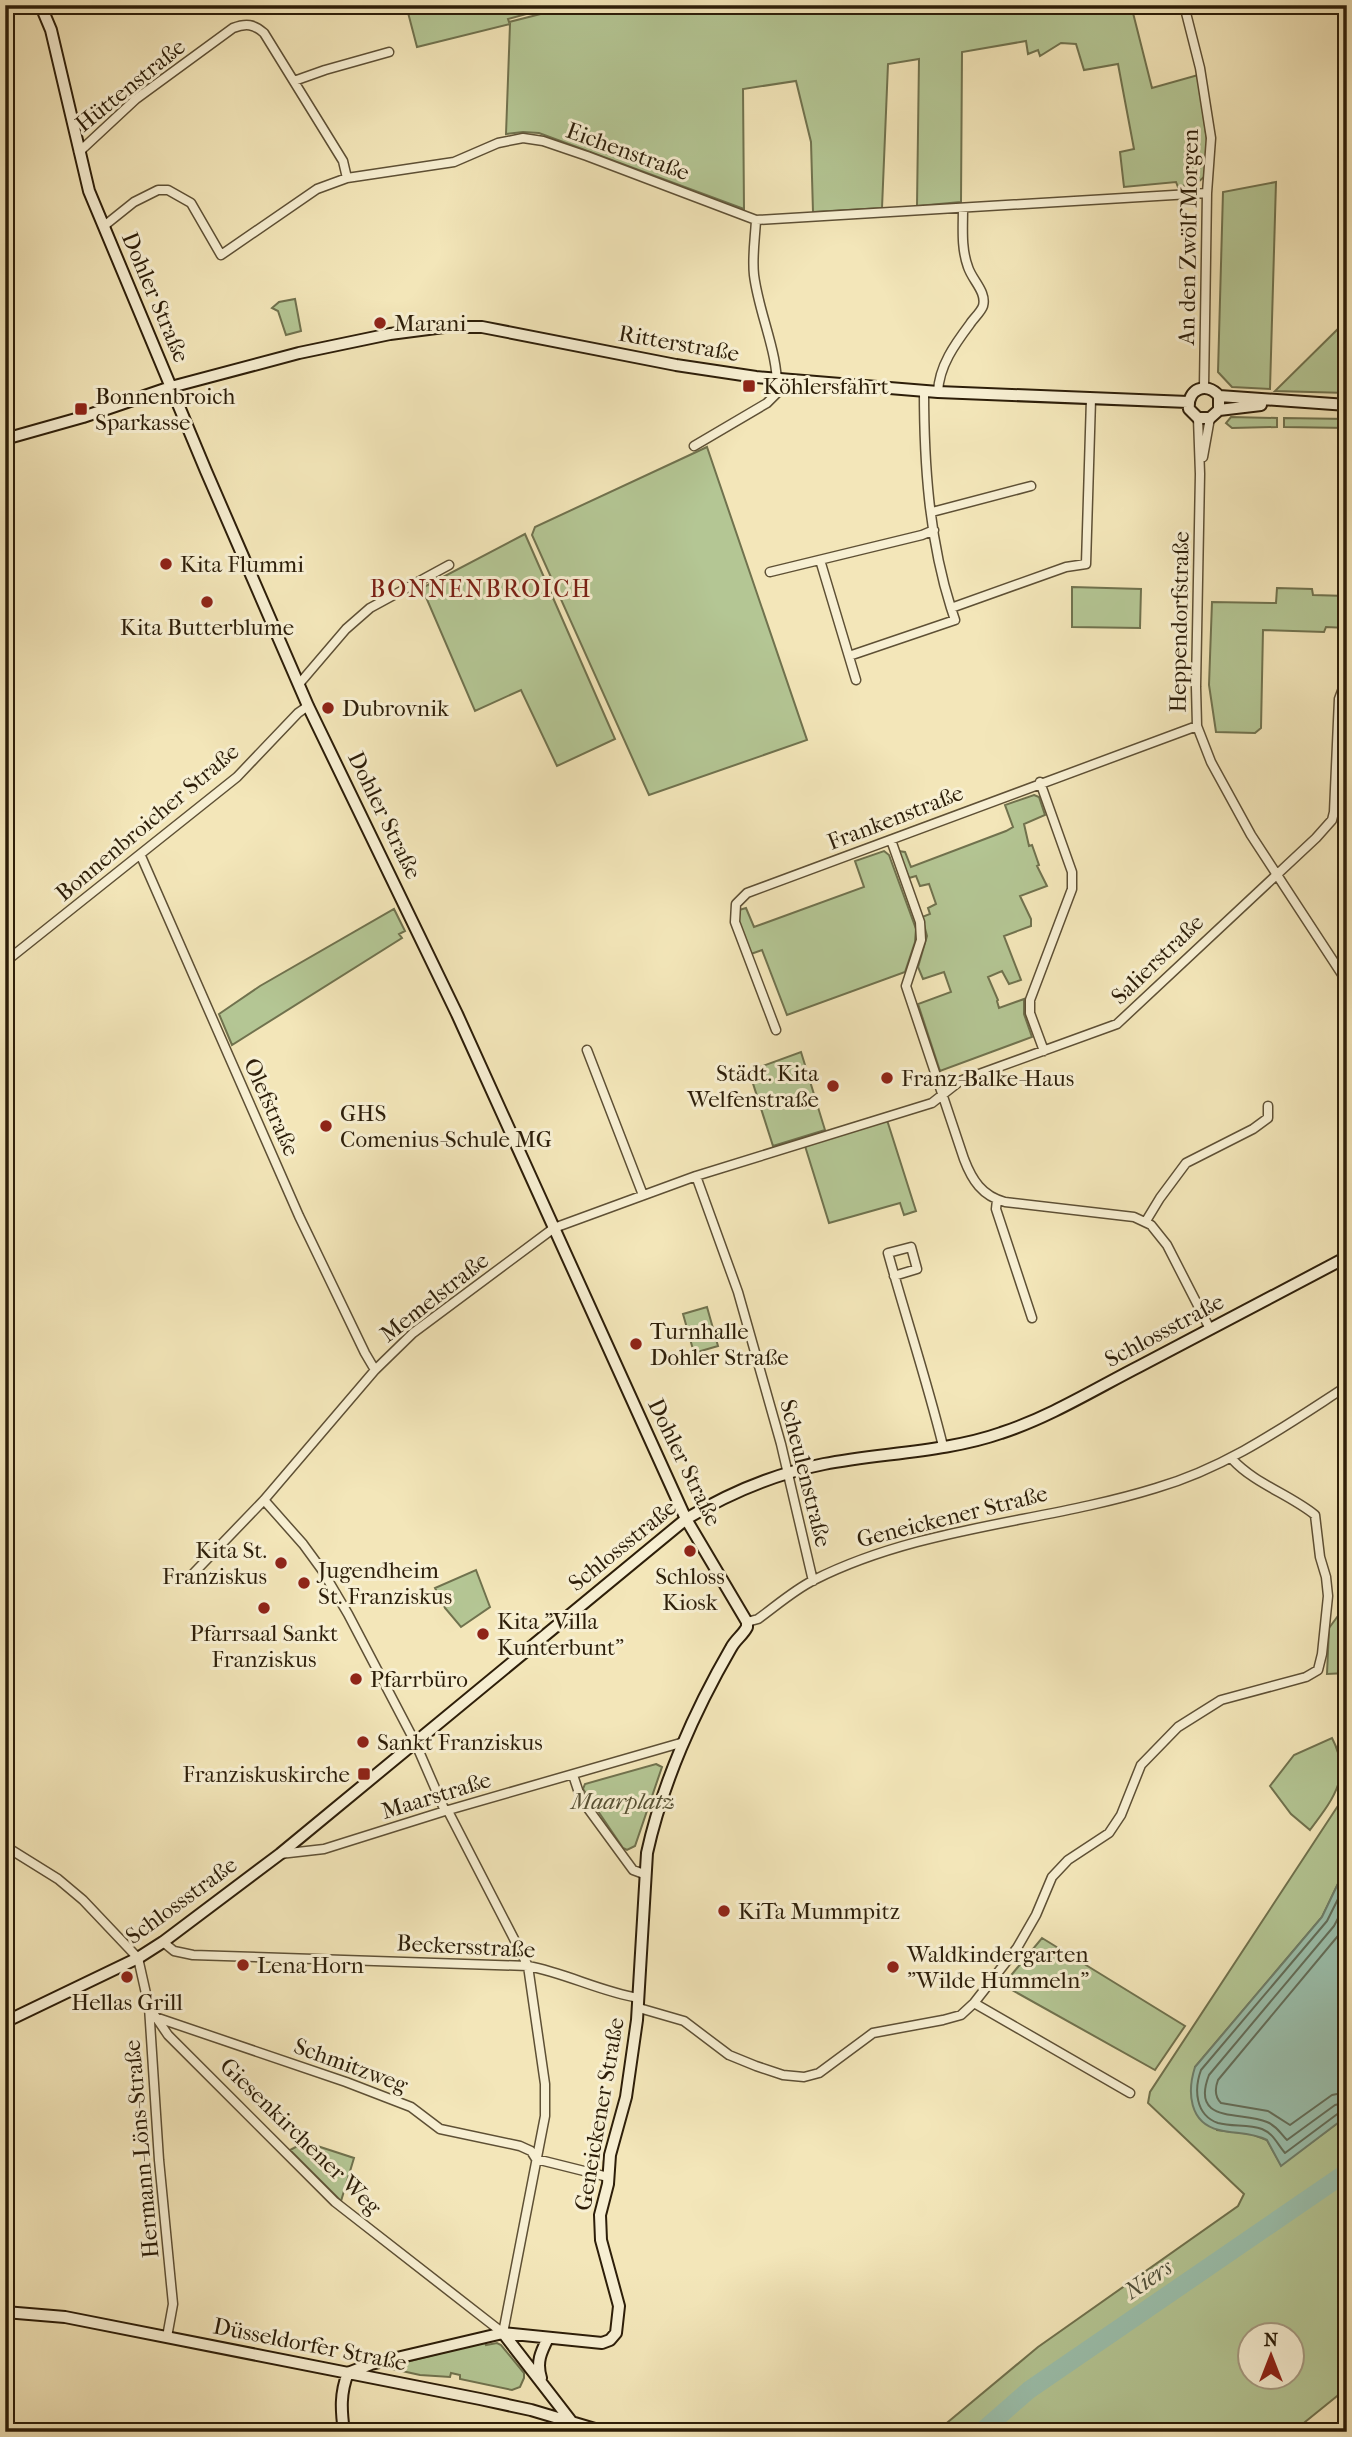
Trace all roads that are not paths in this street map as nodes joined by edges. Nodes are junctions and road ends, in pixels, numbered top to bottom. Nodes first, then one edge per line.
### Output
1 (38, 5) edge
2 (1184, 5) edge
3 (389, 52) dead end
4 (294, 81) junction
5 (79, 152) junction
6 (348, 178) junction
7 (1207, 193) junction
8 (963, 208) junction
9 (756, 220) junction
10 (104, 226) junction
11 (777, 379) junction
12 (171, 387) junction
13 (1204, 387) junction
14 (924, 391) junction
15 (938, 392) junction
16 (1219, 396) junction
17 (1091, 399) junction
18 (1188, 402) junction
19 (1282, 402) junction
20 (1347, 405) edge
21 (1215, 414) junction
22 (1198, 418) junction
23 (5, 439) edge
24 (695, 446) dead end
25 (1200, 474) junction
26 (1031, 486) dead end
27 (932, 512) junction
28 (934, 530) junction
29 (820, 560) junction
30 (449, 565) dead end
31 (770, 572) dead end
32 (951, 608) junction
33 (849, 656) junction
34 (856, 680) dead end
35 (299, 684) junction
36 (1347, 687) edge
37 (308, 706) junction
38 (1197, 726) junction
39 (1040, 782) junction
40 (891, 840) junction
41 (141, 856) junction
42 (1277, 874) junction
43 (5, 962) edge
44 (1347, 982) edge
45 (776, 1030) dead end
46 (587, 1051) dead end
47 (1044, 1051) junction
48 (942, 1096) junction
49 (1268, 1106) dead end
50 (696, 1176) junction
51 (643, 1195) junction
52 (997, 1200) junction
53 (1146, 1222) junction
54 (554, 1228) junction
55 (1347, 1256) edge
56 (894, 1276) dead end
57 (1032, 1318) dead end
58 (1210, 1329) junction
59 (375, 1370) junction
60 (1347, 1386) edge
61 (943, 1446) junction
62 (1232, 1459) junction
63 (787, 1473) junction
64 (264, 1500) junction
65 (686, 1519) junction
66 (188, 1579) dead end
67 (813, 1581) junction
68 (747, 1622) junction
69 (415, 1742) junction
70 (684, 1742) junction
71 (573, 1775) junction
72 (446, 1811) junction
73 (5, 1846) edge
74 (280, 1854) junction
75 (644, 1874) junction
76 (163, 1942) junction
77 (138, 1958) junction
78 (528, 1966) junction
79 (639, 2003) junction
80 (974, 2003) junction
81 (149, 2007) junction
82 (155, 2017) junction
83 (5, 2022) edge
84 (1130, 2093) dead end
85 (537, 2159) junction
86 (608, 2177) junction
87 (5, 2312) edge
88 (503, 2333) junction
89 (167, 2337) junction
90 (548, 2337) junction
91 (348, 2373) junction
92 (542, 2380) junction
93 (571, 2421) junction
94 (344, 2432) edge
95 (578, 2432) edge
96 (604, 2432) edge

1 - 5 main road, Dohler Straße
2 - 7 street, An den Zwölf Morgen
3 - 4 street
4 - 5 street, Hüttenstraße
4 - 6 street, Hüttenstraße
5 - 10 main road, Dohler Straße
6 - 9 street, Eichenstraße
6 - 10 street, Eichenstraße
7 - 8 street, Eichenstraße
7 - 13 street, An den Zwölf Morgen
8 - 9 street, Eichenstraße
8 - 15 street
9 - 11 street
10 - 12 main road, Dohler Straße
11 - 12 main road, Ritterstraße
11 - 14 main road, Ritterstraße
11 - 24 street
12 - 23 main road, Ritterstraße
12 - 35 main road, Dohler Straße
13 - 16 main road
13 - 18 main road
14 - 15 main road, Ritterstraße
14 - 27 street
15 - 17 main road, Ritterstraße
16 - 19 main road
16 - 21 main road
17 - 18 main road, Ritterstraße
17 - 32 street
18 - 22 main road
19 - 20 main road
19 - 21 main road
21 - 22 main road
21 - 25 street, Heppendorfstraße
22 - 25 street, Heppendorfstraße
25 - 38 street, Heppendorfstraße
26 - 27 street
27 - 28 street
28 - 29 street
28 - 32 street
29 - 31 street
29 - 33 street
30 - 35 street
32 - 33 street
33 - 34 street
35 - 37 main road, Dohler Straße
36 - 42 street, Salierstraße
37 - 41 street, Bonnenbroicher Straße
37 - 54 main road, Dohler Straße
38 - 39 street, Frankenstraße
38 - 42 street, Heppendorfstraße
39 - 40 street, Frankenstraße
39 - 47 street
40 - 45 street, Frankenstraße
40 - 48 street
41 - 43 street, Bonnenbroicher Straße
41 - 59 street, Olefstraße
42 - 44 street, Heppendorfstraße
42 - 47 street, Salierstraße
46 - 51 street
47 - 48 street, Salierstraße
48 - 50 street, Salierstraße
48 - 52 street
49 - 53 street
50 - 51 street, Memelstraße
50 - 63 street, Scheulenstraße
51 - 54 street, Memelstraße
52 - 53 street
52 - 57 street
53 - 58 street
54 - 59 street, Memelstraße
54 - 65 main road, Dohler Straße
55 - 58 main road, Schlossstraße
56 - 61 street
58 - 61 main road, Schlossstraße
59 - 64 street, Memelstraße
60 - 62 street, Geneickener Straße
61 - 63 main road, Schlossstraße
62 - 67 street, Geneickener Straße
62 - 80 street
63 - 65 main road, Schlossstraße
63 - 67 street, Scheulenstraße
64 - 66 street, Memelstraße
64 - 69 street
65 - 68 main road, Dohler Straße
65 - 69 main road, Schlossstraße
67 - 68 street, Geneickener Straße
68 - 70 main road, Geneickener Straße
69 - 72 street
69 - 74 main road, Schlossstraße
70 - 71 street, Maarstraße
70 - 75 main road, Geneickener Straße
71 - 72 street, Maarstraße
71 - 75 street
72 - 74 street, Maarstraße
72 - 78 street
73 - 77 street
74 - 76 main road, Schlossstraße
75 - 79 main road, Geneickener Straße
76 - 77 main road, Schlossstraße
76 - 78 street, Beckersstraße
77 - 81 street, Hermann-Löns-Straße
77 - 83 main road, Schlossstraße
78 - 79 street, Beckersstraße
78 - 85 street
79 - 80 street, Beckersstraße
79 - 86 main road, Geneickener Straße
80 - 84 street
81 - 82 street, Giesenkirchener Weg
81 - 89 street, Hermann-Löns-Straße
82 - 85 street, Schmitzweg
82 - 88 street, Giesenkirchener Weg
85 - 86 street, Schmitzweg
85 - 88 street
86 - 90 main road, Geneickener Straße
87 - 89 main road, Düsseldorfer Straße
88 - 90 main road, Geneickener Straße
88 - 91 main road, Geneickener Straße
88 - 92 main road
89 - 91 main road, Düsseldorfer Straße
90 - 92 main road
91 - 93 main road, Düsseldorfer Straße
91 - 94 main road
92 - 93 main road
93 - 95 street
93 - 96 main road, Düsseldorfer Straße

